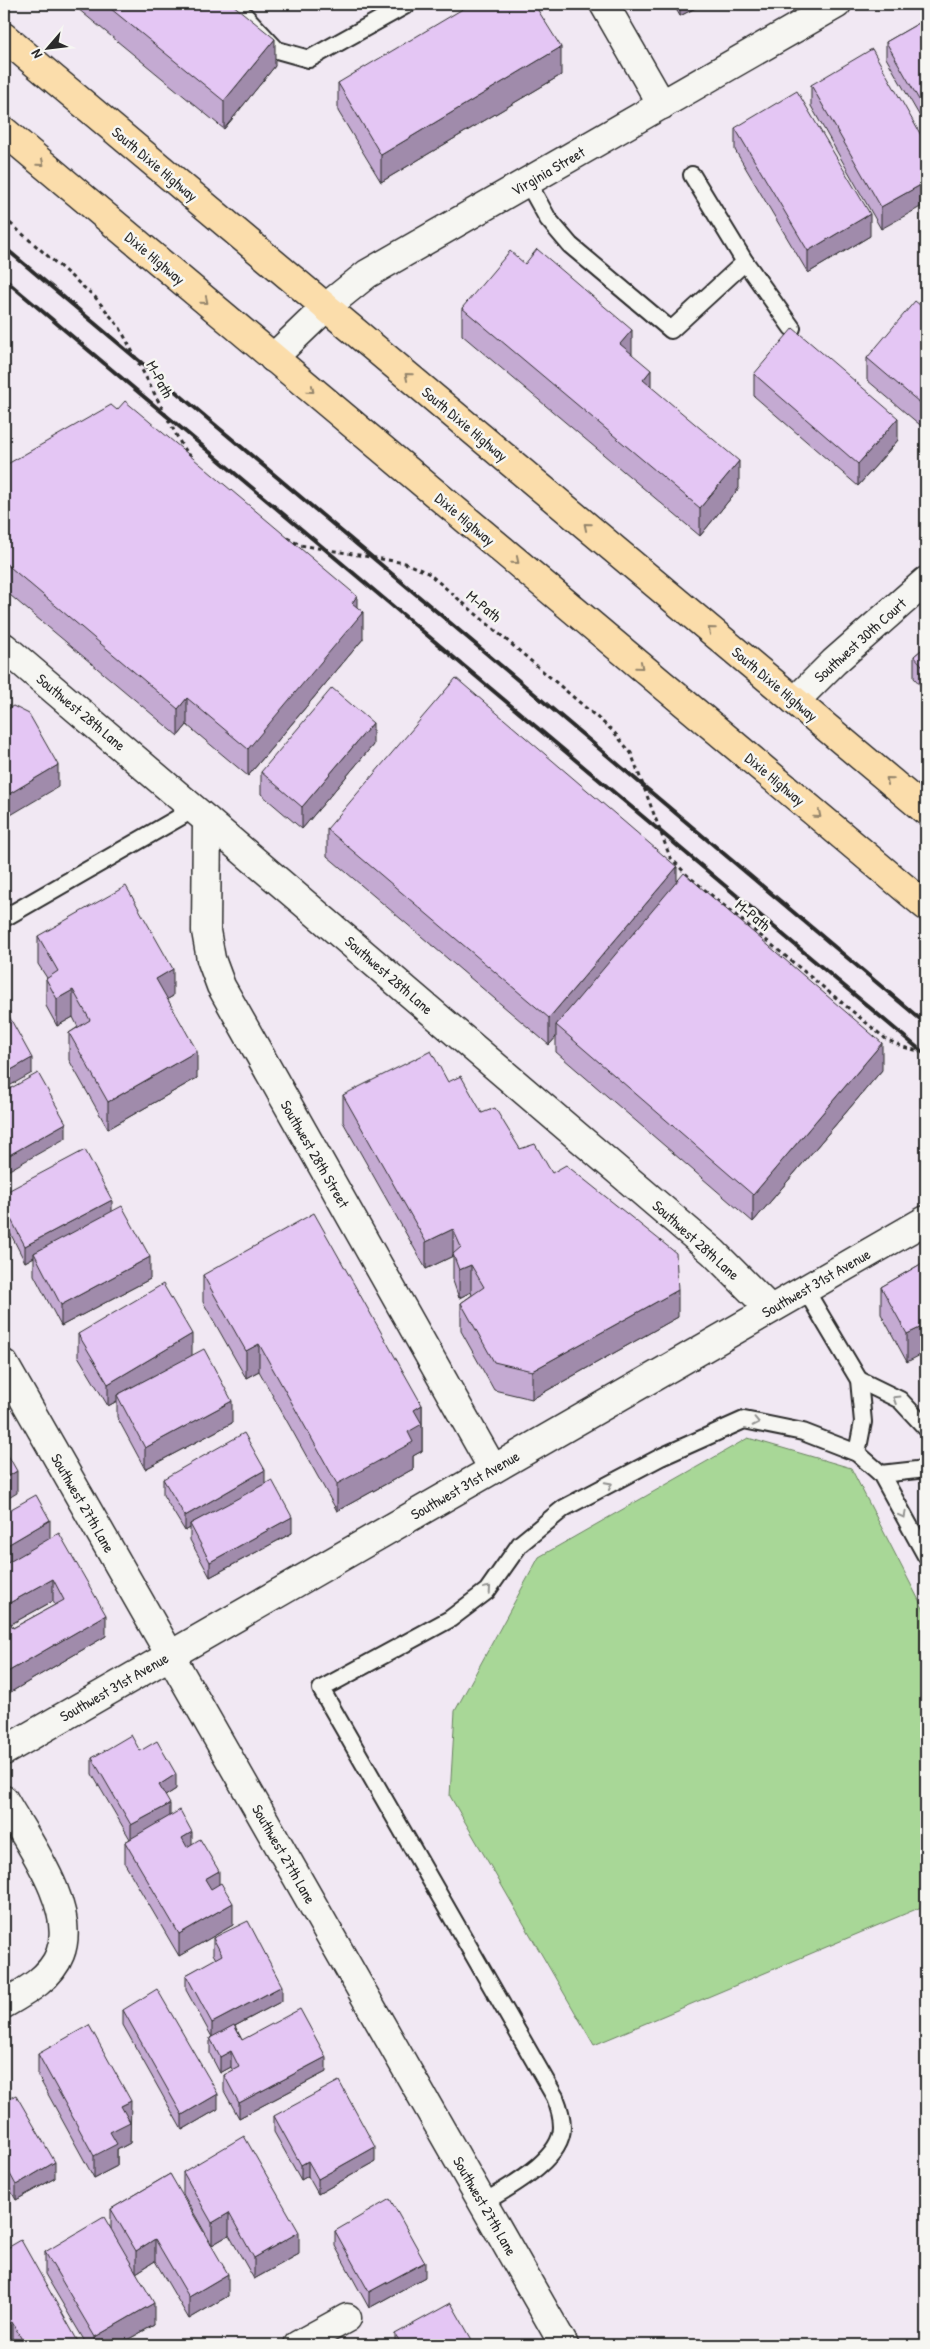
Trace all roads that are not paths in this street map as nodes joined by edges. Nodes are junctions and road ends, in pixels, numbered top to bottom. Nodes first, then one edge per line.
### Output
1 (234, 4) edge
2 (408, 4) edge
3 (604, 4) edge
4 (836, 4) edge
5 (4, 37) edge
6 (662, 105) junction
7 (4, 131) edge
8 (692, 175) dead end
9 (528, 183) junction
10 (744, 262) junction
11 (326, 307) junction
12 (792, 328) edge
13 (273, 358) junction
14 (926, 581) edge
15 (4, 647) edge
16 (796, 701) junction
17 (926, 811) edge
18 (201, 814) junction
19 (926, 906) edge
20 (6, 917) dead end
21 (926, 1220) edge
22 (805, 1289) junction
23 (770, 1309) junction
24 (4, 1364) edge
25 (859, 1380) junction
26 (926, 1428) edge
27 (857, 1453) junction
28 (493, 1469) junction
29 (926, 1469) edge
30 (881, 1474) junction
31 (926, 1556) edge
32 (171, 1655) junction
33 (4, 1751) edge
34 (4, 1800) edge
35 (4, 2004) edge
36 (483, 2204) junction
37 (347, 2318) dead end
38 (298, 2345) edge
39 (564, 2345) edge

1 - 2 lane
3 - 6 street
4 - 6 street, Virginia Street
5 - 11 highway, South Dixie Highway
6 - 9 street, Virginia Street
7 -> 13 highway, Dixie Highway
8 - 10 lane
9 - 10 lane
9 - 11 street, Virginia Street
10 - 12 lane
11 - 13 street, Virginia Street
16 -> 11 highway, South Dixie Highway
13 -> 19 highway, Dixie Highway
14 - 16 street, Southwest 30th Court
15 - 18 street, Southwest 28th Lane
17 -> 16 highway, South Dixie Highway
18 - 20 lane
18 - 23 street, Southwest 28th Lane
18 - 28 street, Southwest 28th Street
21 - 22 street, Southwest 31st Avenue
22 - 23 street, Southwest 31st Avenue
22 - 25 lane
23 - 28 street, Southwest 31st Avenue
24 - 32 street, Southwest 27th Lane
26 -> 25 lane
25 - 27 lane
27 - 30 lane
36 -> 27 lane
28 - 32 street, Southwest 31st Avenue
29 - 30 lane
30 -> 31 lane
32 - 33 street, Southwest 31st Avenue
32 - 36 street, Southwest 27th Lane
34 - 35 street
36 - 39 street, Southwest 27th Lane
37 - 38 street

